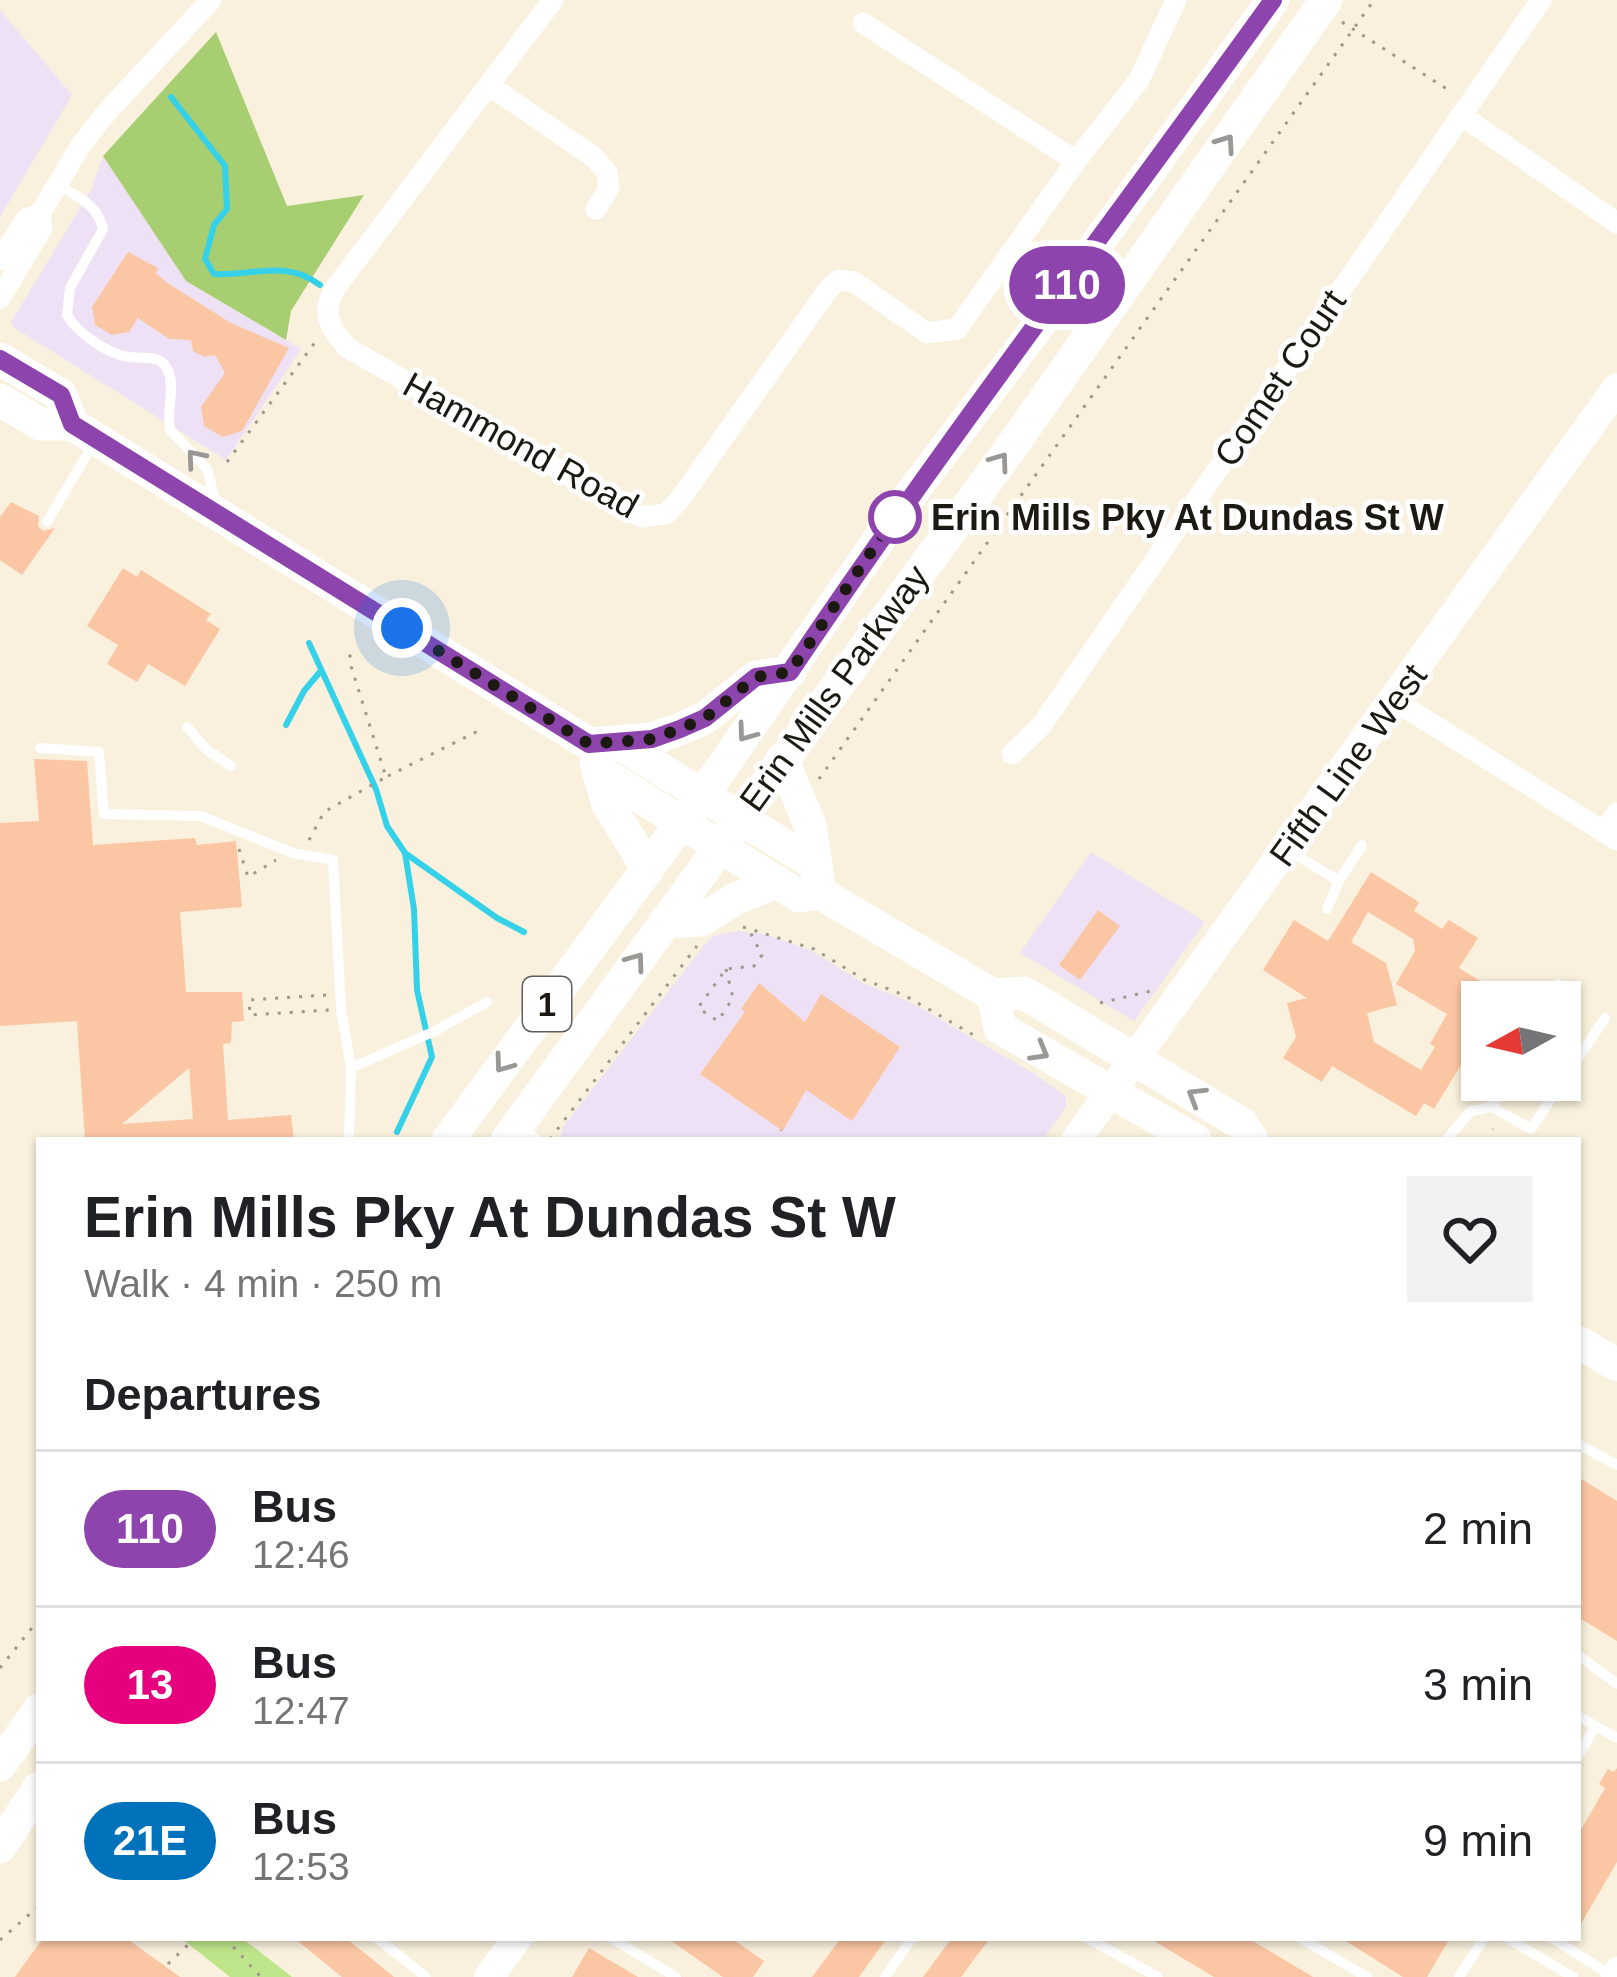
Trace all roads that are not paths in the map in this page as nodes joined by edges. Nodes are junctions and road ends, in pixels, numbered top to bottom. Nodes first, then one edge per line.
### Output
1 (210, 0) edge
2 (553, 0) edge
3 (1176, 0) edge
4 (1273, 0) edge
5 (1541, 0) edge
6 (1323, 4) edge
7 (863, 23) dead end
8 (490, 86) junction
9 (1465, 109) junction
10 (1076, 161) junction
11 (57, 185) junction
12 (596, 208) dead end
13 (40, 214) junction
14 (1617, 223) edge
15 (0, 260) edge
16 (0, 298) edge
17 (0, 358) edge
18 (1617, 388) edge
19 (0, 400) edge
20 (84, 431) junction
21 (219, 514) junction
22 (47, 522) dead end
23 (790, 672) junction
24 (1395, 701) junction
25 (187, 727) dead end
26 (40, 748) dead end
27 (602, 753) junction
28 (1012, 754) dead end
29 (782, 758) junction
30 (231, 766) dead end
31 (701, 795) junction
32 (1617, 812) edge
33 (739, 817) junction
34 (681, 823) junction
35 (1610, 836) edge
36 (718, 845) junction
37 (1362, 845) dead end
38 (1287, 850) junction
39 (648, 868) junction
40 (818, 879) junction
41 (1339, 881) junction
42 (777, 882) junction
43 (1327, 909) dead end
44 (665, 922) junction
45 (993, 995) junction
46 (488, 1002) dead end
47 (1605, 1018) dead end
48 (1133, 1059) junction
49 (351, 1068) junction
50 (1110, 1092) junction
51 (1495, 1101) edge
52 (1492, 1107) junction
53 (521, 1135) edge
54 (349, 1137) edge
55 (450, 1137) edge
56 (1078, 1137) edge
57 (1190, 1137) edge
58 (1250, 1137) edge
59 (1449, 1137) edge
60 (1581, 1344) edge
61 (1617, 1366) edge
62 (1581, 1446) edge
63 (1617, 1465) edge
64 (1581, 1657) edge
65 (1617, 1684) edge
66 (36, 1714) edge
67 (1581, 1718) edge
68 (1595, 1727) junction
69 (1617, 1738) edge
70 (1581, 1751) edge
71 (0, 1765) edge
72 (36, 1792) edge
73 (1, 1844) edge
74 (380, 1941) edge
75 (515, 1941) edge
76 (616, 1941) edge
77 (910, 1941) edge
78 (1092, 1941) edge
79 (1305, 1941) edge
80 (1482, 1941) edge
81 (1512, 1941) edge
82 (1557, 1941) edge
83 (1617, 1967) edge
84 (426, 1977) edge
85 (489, 1977) edge
86 (676, 1977) edge
87 (885, 1977) edge
88 (1158, 1977) edge
89 (1367, 1977) edge
90 (1459, 1977) edge
91 (1573, 1977) edge
92 (1611, 1977) edge

1 - 11 street
2 - 8 street
3 - 10 street, Hammond Road
4 - 23 main road, Erin Mills Parkway / 1
5 - 9 street, Comet Court
29 -> 6 main road, Erin Mills Parkway / 1
7 - 10 street
8 - 10 street, Hammond Road
8 - 12 street
9 - 14 street
9 - 28 street, Comet Court
11 - 13 street
21 -> 11 lane
13 - 15 street
13 - 16 street
17 - 20 main road
18 - 24 street, Fifth Line West
19 - 20 main road
20 - 21 main road
20 - 22 lane
21 - 27 main road
23 - 27 main road
23 -> 31 main road, Erin Mills Parkway / 1
24 - 35 street
24 - 38 street, Fifth Line West
25 - 30 lane
26 - 49 lane
27 - 31 main road
27 - 34 main road
27 - 39 main road
29 - 33 main road, Erin Mills Parkway / 1
29 - 40 main road
31 - 33 main road
31 - 34 main road, Erin Mills Parkway / 1
32 - 35 street
33 - 36 main road, Erin Mills Parkway / 1
33 - 40 main road
34 - 36 main road
34 - 39 main road, Erin Mills Parkway / 1
36 - 42 main road
36 - 44 main road, Erin Mills Parkway / 1
37 - 41 lane
38 - 41 lane
38 - 48 street, Fifth Line West
39 -> 55 main road, Erin Mills Parkway / 1
40 - 42 main road
40 - 45 main road
41 - 43 lane
42 - 44 main road
53 -> 44 main road, Erin Mills Parkway / 1
45 - 48 main road
45 -> 50 main road
46 - 49 lane
47 - 52 lane
48 - 50 street, Fifth Line West
58 -> 48 main road
49 - 54 lane
50 - 56 street, Fifth Line West
50 - 57 main road
51 - 52 lane
52 - 59 lane
60 - 61 main road
62 - 63 lane
64 - 65 lane
66 - 71 main road
67 - 68 lane
68 - 69 lane
68 - 70 lane
72 - 73 main road
74 - 84 lane
75 - 85 street
76 - 86 lane
77 - 87 lane
78 - 88 lane
79 - 89 lane
80 - 90 lane
81 - 91 lane
82 - 92 lane
83 - 92 street

